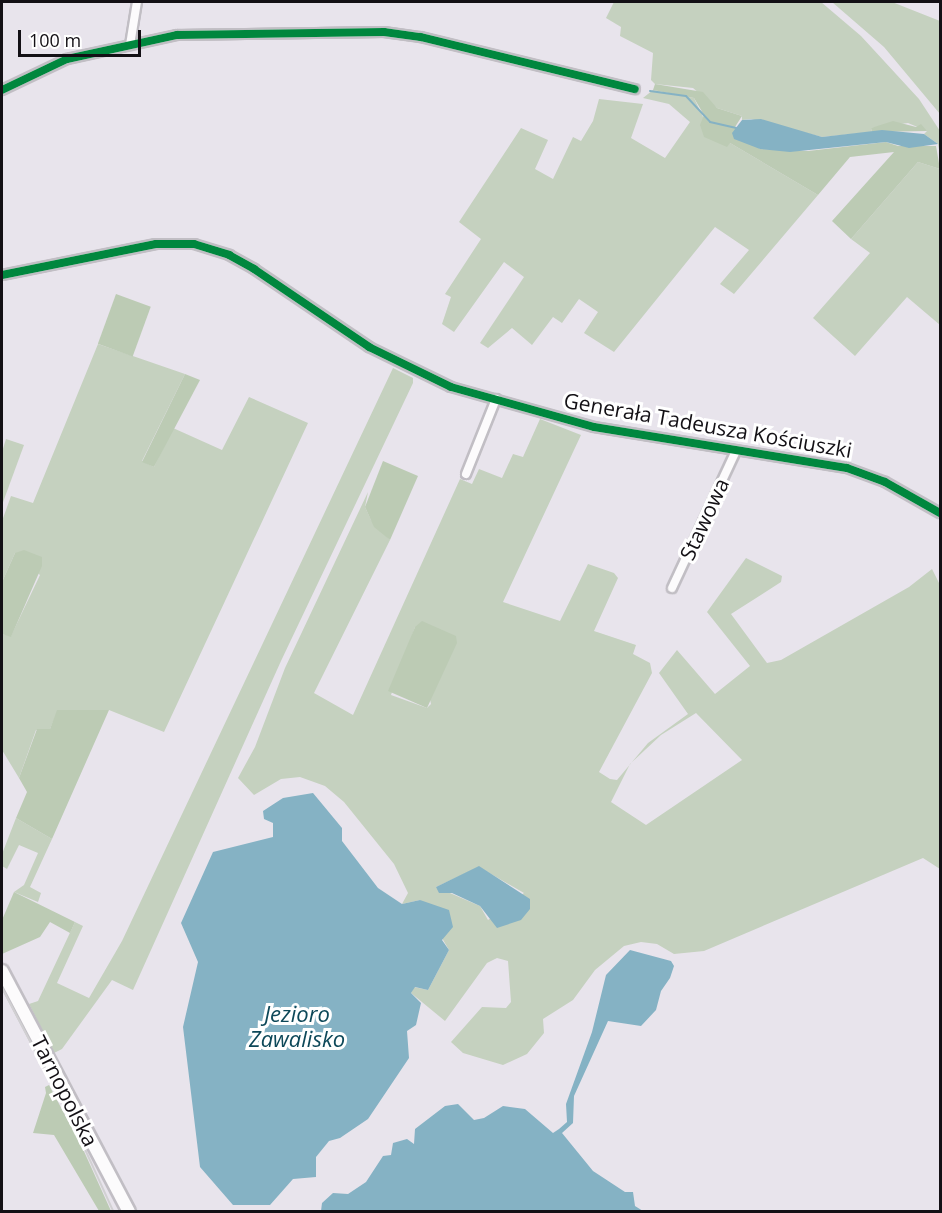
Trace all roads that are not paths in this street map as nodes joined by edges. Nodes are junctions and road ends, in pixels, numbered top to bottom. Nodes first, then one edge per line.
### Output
1 (137, 2) edge
2 (130, 45) junction
3 (635, 89) dead end
4 (2, 90) edge
5 (2, 275) edge
6 (496, 399) junction
7 (736, 451) junction
8 (466, 474) dead end
9 (940, 513) edge
10 (672, 588) dead end
11 (2, 971) edge
12 (129, 1212) edge

1 - 2 street
2 - 3 street
2 - 4 street
5 - 6 street, Generała Tadeusza Kościuszki
6 - 7 street, Generała Tadeusza Kościuszki
6 - 8 street
7 - 9 street, Generała Tadeusza Kościuszki
7 - 10 street, Stawowa
11 - 12 main road, Tarnopolska

